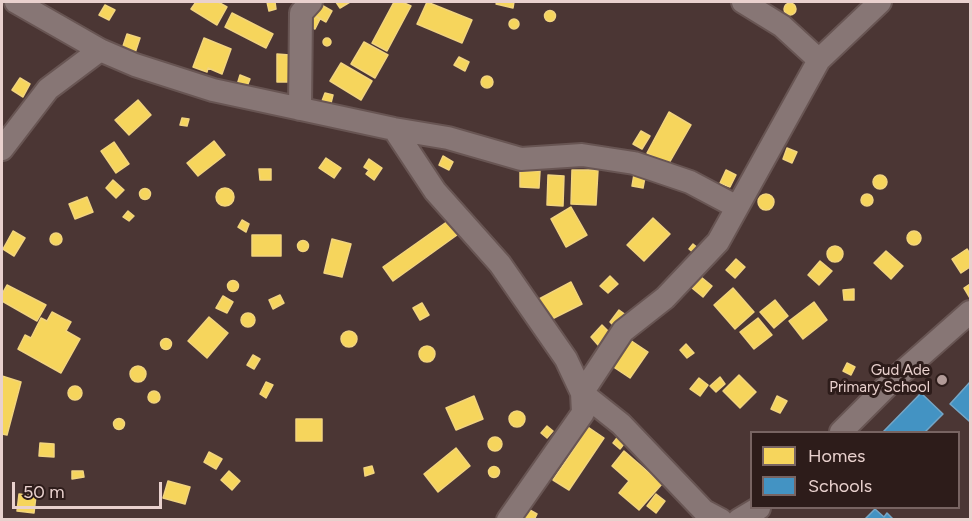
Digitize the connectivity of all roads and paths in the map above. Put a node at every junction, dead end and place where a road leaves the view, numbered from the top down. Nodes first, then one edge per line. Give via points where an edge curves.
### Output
1 (16, 2) edge
2 (311, 2) edge
3 (743, 2) edge
4 (880, 2) edge
5 (100, 50) junction
6 (819, 60) junction
7 (300, 109) junction
8 (394, 129) junction
9 (2, 149) edge
10 (737, 207) junction
11 (970, 312) edge
12 (582, 393) junction
13 (842, 431) edge
14 (756, 509) edge
15 (508, 519) edge
16 (722, 519) edge
17 (739, 519) edge

1 - 5 street
2 - 7 street via 301,13
3 - 6 street via 782,26
4 - 6 street
5 - 7 street via 213,90
5 - 9 street via 48,89
6 - 10 street
7 - 8 street
8 - 10 street via 448,138 521,159 582,155 634,163 690,182
8 - 12 street via 435,191 500,264 566,359
10 - 12 street via 718,242 665,298 623,331
11 - 13 street
12 - 15 street via 583,413
12 - 16 street via 621,424 704,511
14 - 17 street

